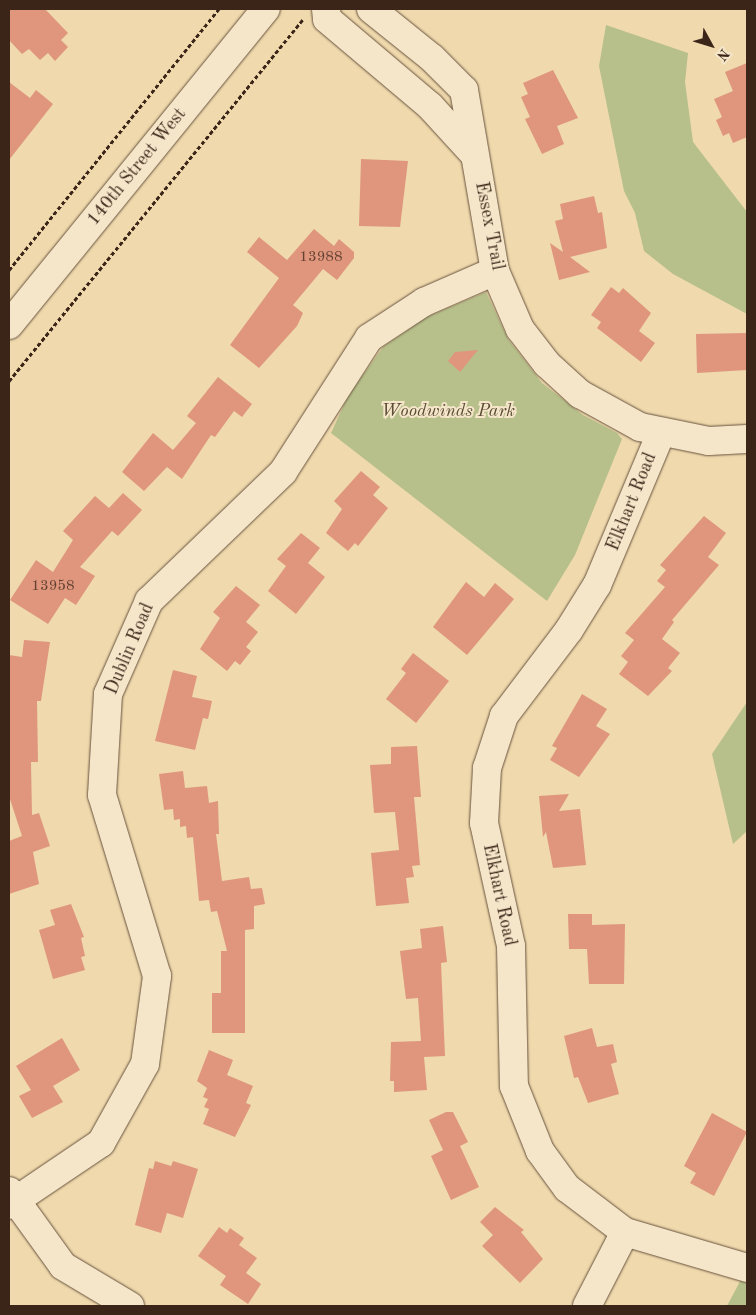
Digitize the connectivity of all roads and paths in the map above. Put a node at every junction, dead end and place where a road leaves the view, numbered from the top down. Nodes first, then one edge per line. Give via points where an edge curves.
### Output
1 (219, 9) edge
2 (266, 9) edge
3 (371, 9) edge
4 (315, 13) edge
5 (473, 153) junction
6 (9, 270) edge
7 (496, 271) junction
8 (9, 325) edge
9 (9, 380) edge
10 (660, 433) junction
11 (747, 439) edge
12 (11, 1199) edge
13 (625, 1232) junction
14 (747, 1268) edge
15 (130, 1306) edge
16 (587, 1306) edge

1 - 6 path
2 - 8 street, 140th Street West
3 - 5 street, Essex Trail via 432,58 464,90 471,115
4 - 5 street via 327,18 430,106
4 - 9 path
5 - 7 street, Essex Trail
7 - 10 street, Essex Trail via 520,329 564,381 620,418
7 - 12 street, Dublin Road via 424,302 369,338 283,472 149,601 108,694 102,795 157,976 145,1064 101,1143
10 - 11 street, Essex Trail via 709,440
10 - 13 street, Elkhart Road via 597,585 569,630 504,716 494,742 483,794 487,850 511,946 511,1064 520,1109 540,1151 567,1188
12 - 15 street via 63,1266
13 - 14 street, Elkhart Road
13 - 16 street

